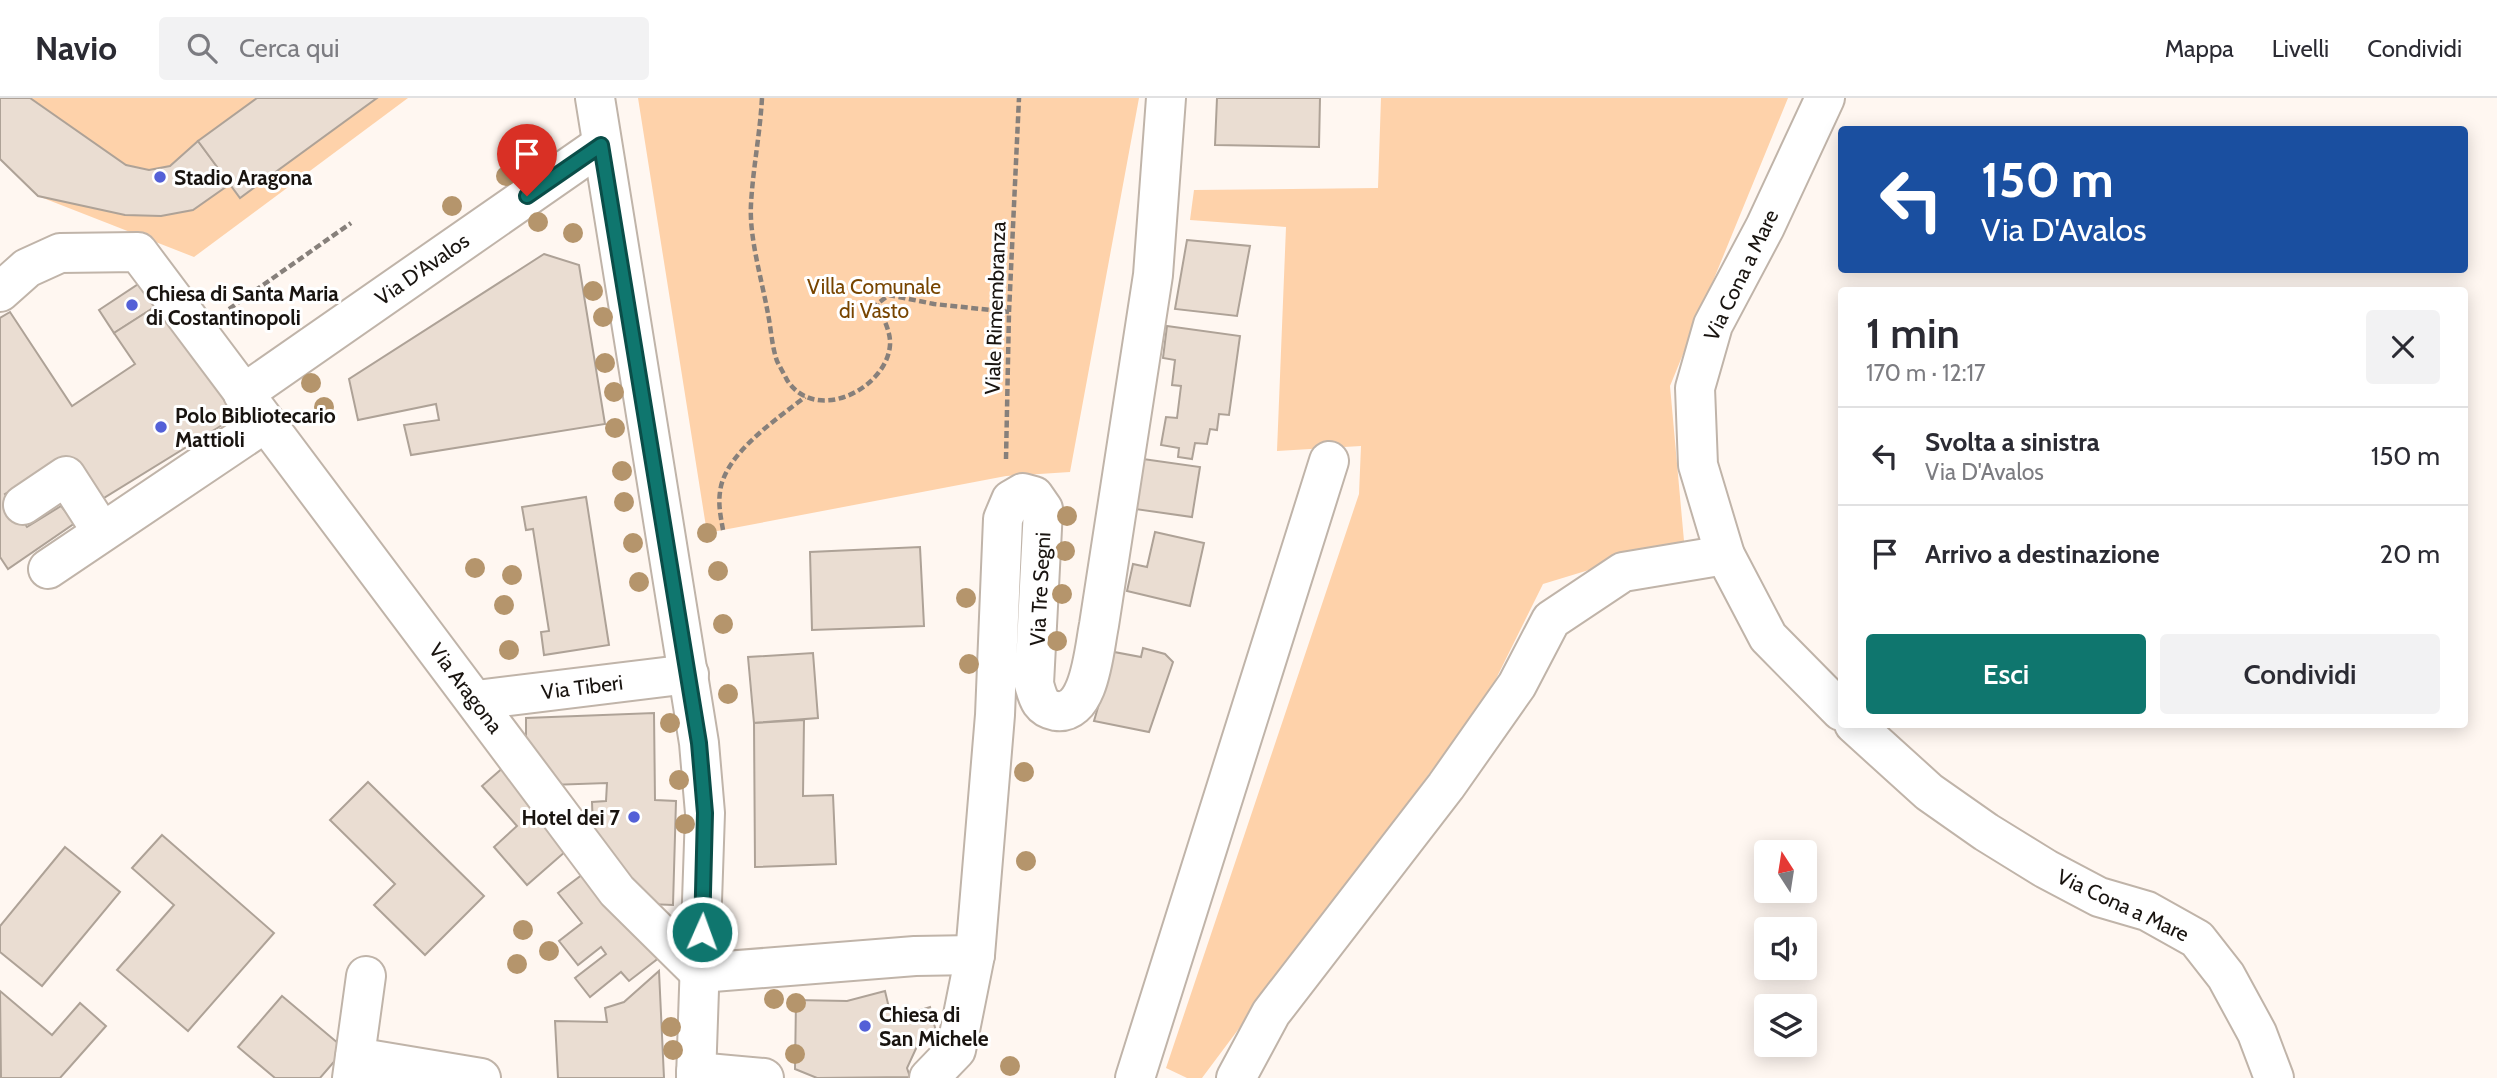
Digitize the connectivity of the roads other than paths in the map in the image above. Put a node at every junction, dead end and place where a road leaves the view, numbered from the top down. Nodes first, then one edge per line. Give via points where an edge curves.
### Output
1 (595, 98) edge
2 (1166, 98) edge
3 (1825, 98) edge
4 (601, 145) junction
5 (0, 292) edge
6 (254, 408) junction
7 (1329, 461) dead end
8 (23, 505) dead end
9 (102, 532) junction
10 (1725, 555) junction
11 (48, 569) dead end
12 (689, 674) junction
13 (476, 700) junction
14 (1838, 708) edge
15 (1858, 728) edge
16 (975, 955) junction
17 (700, 973) junction
18 (366, 976) dead end
19 (354, 1068) edge
20 (696, 1075) edge
21 (481, 1078) edge
22 (764, 1078) edge
23 (929, 1078) edge
24 (1135, 1078) edge
25 (1236, 1078) edge
26 (2274, 1078) edge

1 - 4 street
2 - 16 street, Via Tre Segni via 1153,275 1099,625 1082,698 1075,707 1061,712 1046,709 1034,684 1043,509 1034,496 1023,493 1011,500 1003,519 995,715
3 - 10 street, Via Cona a Mare via 1713,325 1695,388 1698,465
4 - 6 street, Via D'Avalos
4 - 12 street
5 - 6 street, Via Aragona via 27,268 60,253 138,252
6 - 9 street, Via D'Avalos
6 - 13 street, Via Aragona
7 - 24 street
8 - 9 street via 66,476
9 - 11 street, Via D'Avalos
10 - 14 street, Via Cona a Mare via 1768,637
10 - 25 street via 1623,572 1551,620 1517,685 1446,786 1271,1013
12 - 13 street, Via Tiberi
12 - 17 street via 705,813
13 - 17 street, Via Aragona via 617,891
15 - 26 street, Via Cona a Mare via 1930,792 1986,832 2099,897 2147,911 2197,939 2226,976 2258,1033
16 - 17 street
16 - 23 street via 956,1050
17 - 20 street
18 - 19 street
19 - 21 street
20 - 22 street

